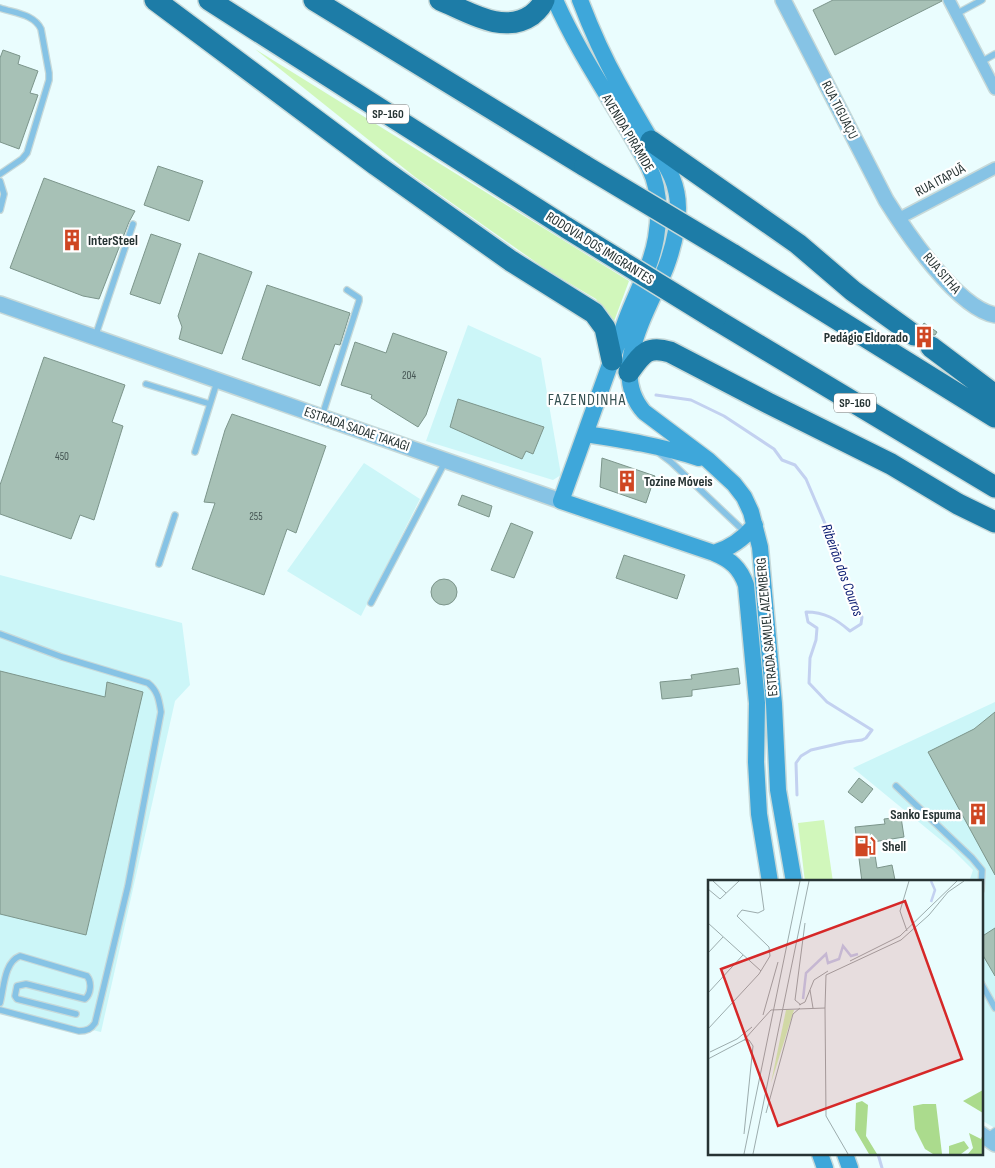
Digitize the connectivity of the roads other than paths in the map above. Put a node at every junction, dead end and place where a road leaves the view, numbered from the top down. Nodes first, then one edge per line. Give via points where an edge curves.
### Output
1 (155, 0) edge
2 (209, 0) edge
3 (314, 0) edge
4 (440, 0) edge
5 (544, 0) edge
6 (555, 0) edge
7 (580, 0) edge
8 (783, 0) edge
9 (948, 0) edge
10 (982, 0) edge
11 (0, 8) edge
12 (956, 14) junction
13 (995, 54) edge
14 (981, 62) junction
15 (995, 89) edge
16 (651, 141) junction
17 (995, 168) edge
18 (0, 174) edge
19 (0, 181) edge
20 (0, 210) edge
21 (898, 219) junction
22 (133, 224) dead end
23 (347, 290) dead end
24 (0, 304) edge
25 (995, 315) edge
26 (95, 337) junction
27 (612, 360) junction
28 (629, 372) junction
29 (217, 380) junction
30 (146, 384) dead end
31 (995, 395) edge
32 (210, 404) junction
33 (322, 416) junction
34 (651, 417) joint
35 (995, 417) edge
36 (586, 434) junction
37 (644, 443) junction
38 (195, 452) dead end
39 (446, 460) junction
40 (708, 460) junction
41 (995, 487) edge
42 (561, 500) junction
43 (175, 515) dead end
44 (995, 522) edge
45 (751, 530) junction
46 (714, 553) junction
47 (159, 564) dead end
48 (371, 603) dead end
49 (0, 634) edge
50 (896, 786) dead end
51 (770, 880) edge
52 (794, 880) edge
53 (982, 880) edge
54 (982, 985) edge
55 (0, 1003) edge
56 (995, 1008) edge
57 (0, 1010) edge
58 (76, 1014) dead end
59 (821, 1156) edge
60 (846, 1156) edge
61 (825, 1168) edge
62 (850, 1168) edge

1 - 27 highway via 384,171 511,261 594,313 605,328
2 - 41 highway, RODOVIA DOS IMIGRANTES / SP-160, bridge via 567,228
3 - 35 highway, bridge
4 - 5 highway via 493,23 506,24 528,18
6 - 27 main road, AVENIDA PIRÂMIDE via 594,76 654,176 658,198 653,252
7 - 16 main road, AVENIDA PIRÂMIDE via 598,45
8 - 21 street, RUA TIGUAÇU
9 - 12 street
10 - 12 lane
11 - 18 lane via 38,22 50,73 28,153
12 - 14 street
13 - 14 lane
14 - 15 street
16 - 28 main road, AVENIDA PIRÂMIDE via 673,180 678,207 666,266 636,336
16 - 31 highway via 798,244 853,292
17 - 21 street, RUA ITAPUÃ
19 - 20 lane via 4,194
21 - 25 street, RUA SITHA via 929,261 966,300
22 - 26 lane
23 - 33 lane via 360,302
24 - 26 street, ESTRADA SADAE TAKAGI
26 - 29 street, ESTRADA SADAE TAKAGI
27 - 36 main road, AVENIDA PIRÂMIDE
28 - 34 main road, AVENIDA PIRÂMIDE via 634,398
28 - 44 highway via 646,351 661,349 670,352 891,464
29 - 32 lane
29 - 33 street, ESTRADA SADAE TAKAGI
30 - 32 lane
32 - 38 lane
33 - 39 street, ESTRADA SADAE TAKAGI
34 - 40 main road, ESTRADA SAMUEL AIZEMBERG
36 - 37 main road
36 - 42 main road, AVENIDA PIRÂMIDE
37 - 40 main road
37 - 45 lane
39 - 42 street, ESTRADA SADAE TAKAGI
39 - 48 lane
40 - 45 main road, ESTRADA SAMUEL AIZEMBERG via 739,490 748,504
42 - 46 main road, ESTRADA SADAE TAKAGI
43 - 47 lane
45 - 46 main road via 727,549
45 - 52 main road, ESTRADA SAMUEL AIZEMBERG via 760,547 778,790
46 - 51 main road, ESTRADA SAMUEL AIZEMBERG via 736,566 746,585 757,703 759,814
49 - 57 lane via 62,658 148,683 159,697 161,712 128,886 95,1023 92,1028 79,1031
50 - 53 lane via 972,858 982,870
54 - 56 lane
55 - 58 lane via 9,964 20,956 87,976 90,987 85,999 26,984 17,986 15,990 18,999
59 - 61 main road
60 - 62 main road

